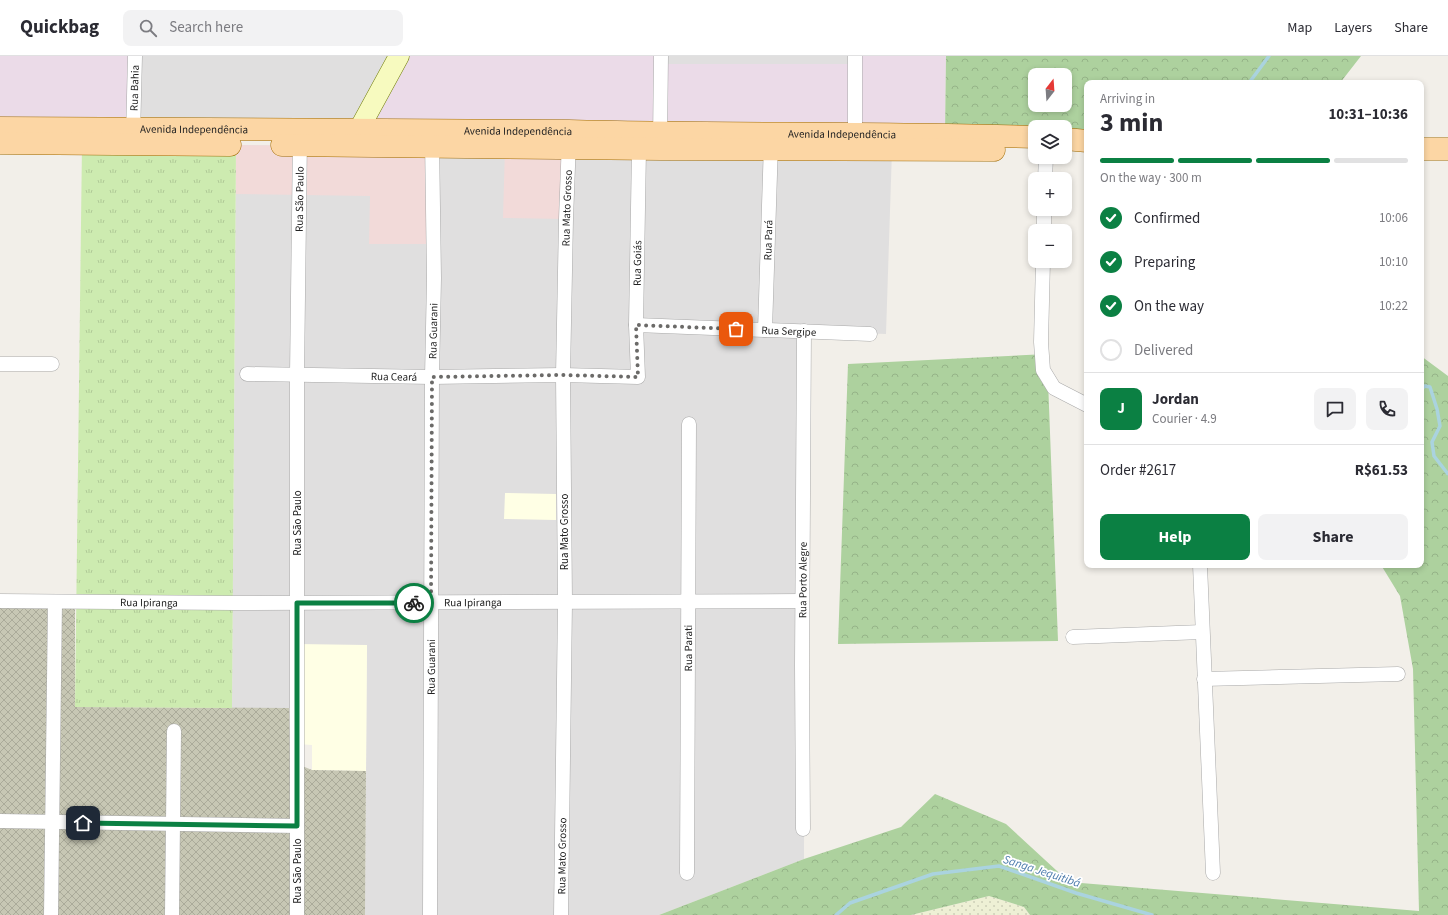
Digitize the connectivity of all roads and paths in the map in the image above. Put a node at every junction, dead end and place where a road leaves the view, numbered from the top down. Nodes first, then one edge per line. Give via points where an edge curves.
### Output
1 (135, 56) edge
2 (399, 56) edge
3 (661, 56) edge
4 (855, 56) edge
5 (0, 128) edge
6 (133, 136) junction
7 (1028, 137) edge
8 (300, 138) junction
9 (354, 138) junction
10 (432, 139) junction
11 (569, 140) junction
12 (1072, 140) edge
13 (771, 141) junction
14 (856, 142) junction
15 (894, 142) junction
16 (1084, 142) edge
17 (0, 143) edge
18 (653, 144) junction
19 (1084, 148) edge
20 (1072, 149) edge
21 (1424, 149) edge
22 (1448, 149) edge
23 (1028, 150) edge
24 (1043, 268) edge
25 (636, 325) junction
26 (765, 330) junction
27 (804, 331) junction
28 (870, 334) dead end
29 (0, 364) edge
30 (52, 364) dead end
31 (247, 374) dead end
32 (298, 375) junction
33 (563, 375) junction
34 (432, 377) junction
35 (638, 377) joint
36 (1084, 403) edge
37 (689, 424) dead end
38 (1200, 568) edge
39 (0, 601) edge
40 (802, 601) junction
41 (55, 602) junction
42 (565, 602) junction
43 (689, 602) junction
44 (297, 603) junction
45 (431, 603) junction
46 (1202, 632) junction
47 (1073, 637) dead end
48 (1398, 674) dead end
49 (1204, 679) junction
50 (174, 731) dead end
51 (0, 821) edge
52 (52, 822) junction
53 (173, 824) junction
54 (297, 826) junction
55 (802, 829) dead end
56 (1212, 872) dead end
57 (686, 873) dead end
58 (51, 915) edge
59 (172, 915) edge
60 (297, 915) edge
61 (430, 915) edge
62 (561, 915) edge

1 - 6 street, Rua Bahia
2 - 9 street
3 - 18 street, Rua Goiás
4 - 14 street
5 - 6 main road, Avenida Independência
6 - 8 main road, Avenida Independência
6 - 17 main road, Avenida Independência
7 - 15 main road, Avenida Independência
8 - 9 main road, Avenida Independência
8 - 32 street, Rua São Paulo
9 - 10 main road, Avenida Independência
10 - 11 main road, Avenida Independência
10 - 34 street, Rua Guarani
11 - 18 main road, Avenida Independência
11 - 33 street, Rua Mato Grosso
12 - 16 main road
13 - 14 main road, Avenida Independência
13 - 18 main road, Avenida Independência
13 - 26 street, Rua Pará
14 - 15 main road, Avenida Independência
15 - 23 main road, Avenida Independência
18 - 25 street, Rua Goiás
19 - 20 main road
21 - 22 main road
24 - 36 street via 1041,342 1044,370 1054,388
25 - 26 street, Rua Sergipe
25 - 35 street, Rua Goiás
26 - 27 street, Rua Sergipe
27 - 28 street, Rua Sergipe
27 - 40 street, Rua Porto Alegre
29 - 30 street
31 - 32 street, Rua Ceará
32 - 34 street, Rua Ceará
32 - 44 street, Rua São Paulo
33 - 34 street, Rua Ceará
33 - 35 street, Rua Ceará
33 - 42 street, Rua Mato Grosso
34 - 45 street, Rua Guarani
37 - 43 street, Rua Parati
38 - 46 street
39 - 41 street, Rua Ipiranga
40 - 43 street, Rua Ipiranga
40 - 55 street, Rua Porto Alegre
41 - 44 street, Rua Ipiranga
41 - 52 street
42 - 43 street, Rua Ipiranga
42 - 45 street, Rua Ipiranga
42 - 62 street, Rua Mato Grosso
43 - 57 street, Rua Parati
44 - 45 street, Rua Ipiranga
44 - 54 street, Rua São Paulo
45 - 61 street, Rua Guarani
46 - 47 street
46 - 49 street
48 - 49 street
49 - 56 street
50 - 53 street
51 - 52 street
52 - 53 street
52 - 58 street
53 - 54 street
53 - 59 street
54 - 60 street, Rua São Paulo

